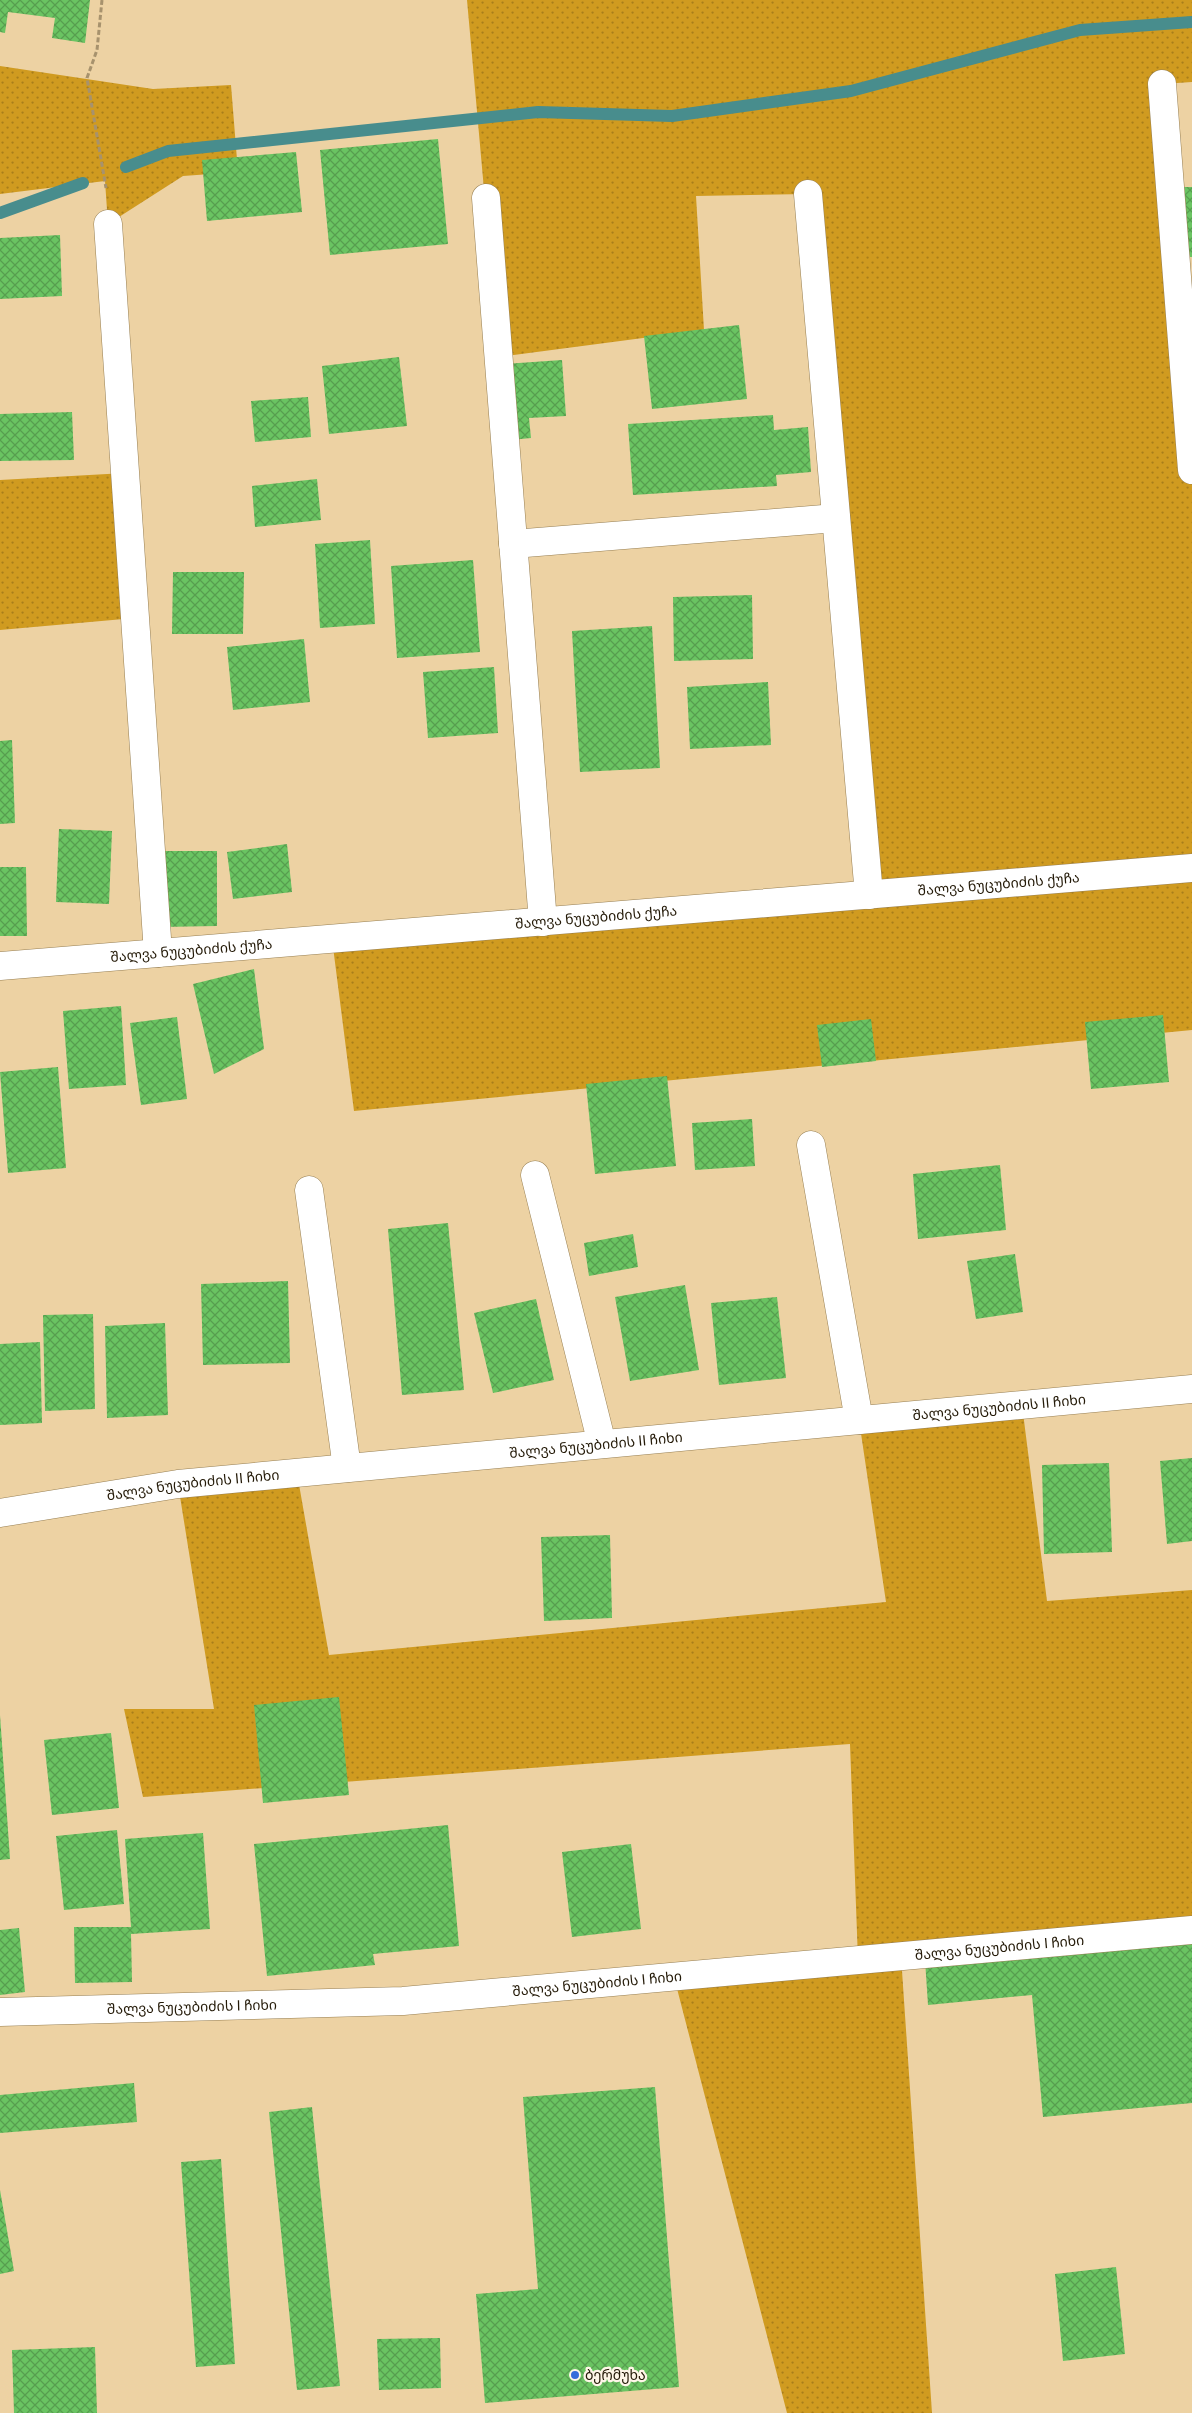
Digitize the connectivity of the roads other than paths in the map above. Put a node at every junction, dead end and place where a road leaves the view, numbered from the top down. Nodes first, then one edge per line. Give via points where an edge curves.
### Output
1 (1162, 84) dead end
2 (808, 194) dead end
3 (486, 198) dead end
4 (108, 224) road end
5 (1191, 435) edge
6 (1192, 470) edge
7 (836, 518) junction
8 (513, 544) junction
9 (1192, 868) edge
10 (869, 895) junction
11 (544, 922) junction
12 (158, 953) junction
13 (0, 966) edge
14 (811, 1145) dead end
15 (535, 1175) dead end
16 (309, 1190) dead end
17 (1192, 1389) edge
18 (859, 1420) junction
19 (602, 1444) junction
20 (347, 1468) junction
21 (0, 1512) edge
22 (1192, 1930) edge
23 (0, 2012) edge

1 - 5 street
2 - 7 street
3 - 8 street
4 - 12 street
5 - 6 street
7 - 8 street
7 - 10 street
8 - 11 street
9 - 10 street, შალვა ნუცუბიძის ქუჩა
10 - 11 street, შალვა ნუცუბიძის ქუჩა
11 - 12 street, შალვა ნუცუბიძის ქუჩა
12 - 13 street, შალვა ნუცუბიძის ქუჩა
14 - 18 street
15 - 19 street
16 - 20 street
17 - 18 street, შალვა ნუცუბიძის II ჩიხი
18 - 19 street, შალვა ნუცუბიძის II ჩიხი
19 - 20 street, შალვა ნუცუბიძის II ჩიხი
20 - 21 street, შალვა ნუცუბიძის II ჩიხი via 178,1484
22 - 23 street, შალვა ნუცუბიძის I ჩიხი via 403,2001

